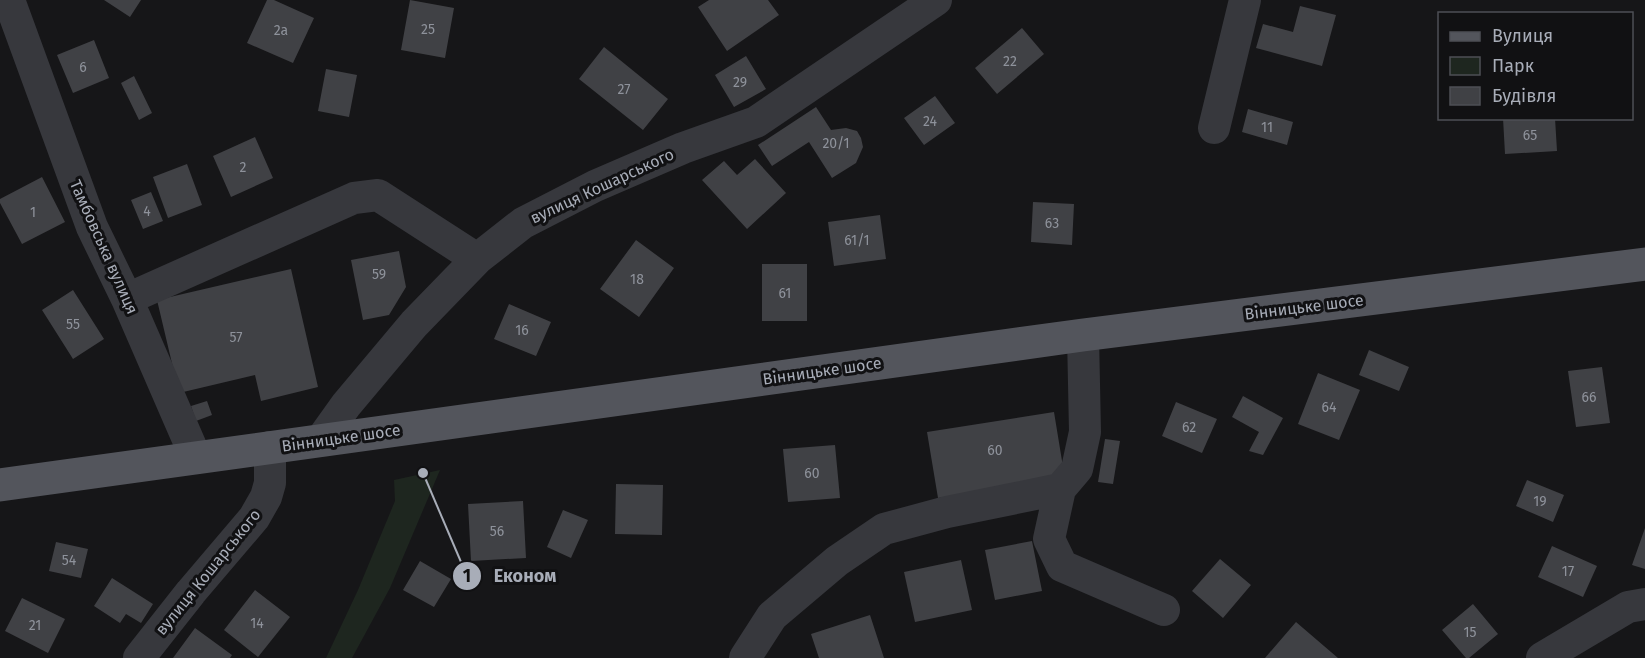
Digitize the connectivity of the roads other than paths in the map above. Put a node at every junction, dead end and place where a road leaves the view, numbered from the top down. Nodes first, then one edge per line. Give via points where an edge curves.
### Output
1 (9, 0) edge
2 (936, 0) edge
3 (1245, 0) edge
4 (1214, 128) dead end
5 (477, 258) junction
6 (1645, 264) edge
7 (127, 299) junction
8 (1083, 335) junction
9 (321, 440) junction
10 (270, 447) junction
11 (196, 458) junction
12 (0, 485) edge
13 (1060, 489) junction
14 (1645, 604) edge
15 (1164, 610) dead end
16 (139, 658) edge
17 (745, 658) edge
18 (1542, 658) edge

1 - 7 street, Тамбовська вулиця via 92,226
2 - 5 street, вулиця Кошарського via 756,122 596,186 523,223
3 - 4 street
5 - 7 street via 378,195 354,198
5 - 9 street, вулиця Кошарського via 414,324
6 - 8 main road, Вінницьке шосе
7 - 11 street, Тамбовська вулиця
8 - 9 main road, Вінницьке шосе
8 - 13 street via 1085,432 1077,469
9 - 10 main road, Вінницьке шосе
10 - 11 main road, Вінницьке шосе
10 - 16 street, вулиця Кошарського via 270,483 254,518
11 - 12 main road, Вінницьке шосе
13 - 15 street via 1049,539 1062,566
13 - 17 street via 884,529 837,561 772,616
14 - 18 street via 1628,607

